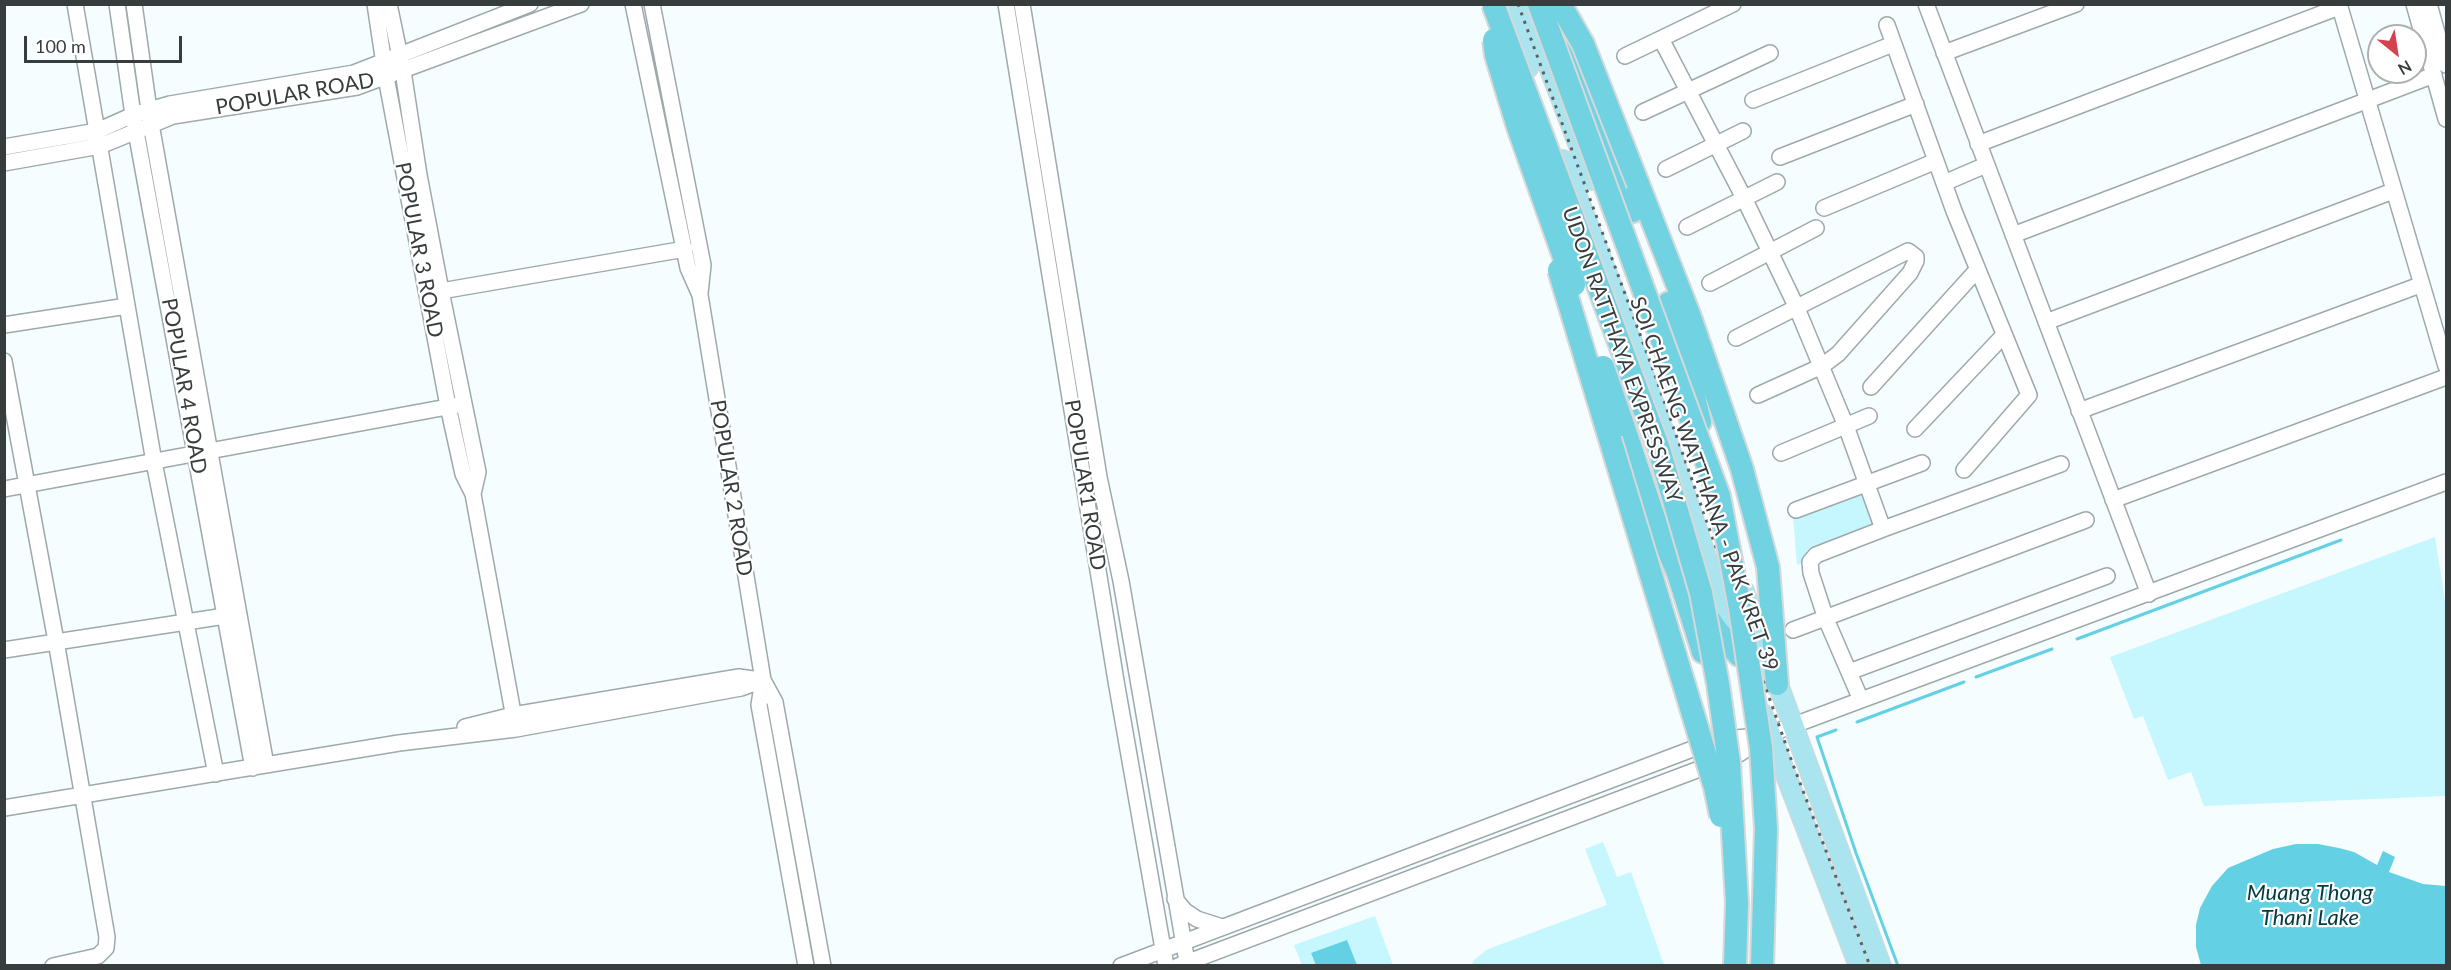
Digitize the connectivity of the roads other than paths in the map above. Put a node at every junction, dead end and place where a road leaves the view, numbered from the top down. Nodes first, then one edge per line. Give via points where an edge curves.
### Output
1 (75, 4) edge
2 (117, 4) edge
3 (134, 4) edge
4 (375, 4) edge
5 (389, 4) edge
6 (530, 4) edge
7 (581, 4) edge
8 (633, 4) edge
9 (652, 4) edge
10 (1006, 4) edge
11 (1022, 4) edge
12 (1491, 4) edge
13 (1506, 4) edge
14 (1525, 4) edge
15 (1539, 4) edge
16 (1560, 4) edge
17 (1567, 4) edge
18 (1733, 4) edge
19 (1926, 4) edge
20 (2076, 4) edge
21 (2414, 4) edge
22 (2429, 4) edge
23 (2339, 6) edge
24 (1887, 25) dead end
25 (1661, 39) junction
26 (1893, 44) junction
27 (1770, 53) dead end
28 (1944, 53) junction
29 (400, 55) junction
30 (1624, 56) dead end
31 (2446, 65) edge
32 (386, 70) junction
33 (403, 71) junction
34 (2434, 75) junction
35 (1687, 92) junction
36 (1754, 100) dead end
37 (2367, 100) junction
38 (1916, 104) junction
39 (1543, 108) junction
40 (1643, 112) dead end
41 (143, 119) junction
42 (2446, 119) edge
43 (1743, 131) dead end
44 (677, 135) junction
45 (99, 138) junction
46 (661, 138) junction
47 (1716, 144) junction
48 (1978, 144) junction
49 (4, 147) edge
50 (1780, 157) dead end
51 (1936, 161) junction
52 (4, 163) edge
53 (1986, 165) junction
54 (1666, 169) dead end
55 (1777, 182) dead end
56 (1944, 183) junction
57 (2393, 191) junction
58 (1744, 198) junction
59 (1824, 208) dead end
60 (1687, 226) dead end
61 (1816, 228) dead end
62 (2013, 235) junction
63 (685, 249) junction
64 (1770, 252) junction
65 (1977, 270) junction
66 (1710, 283) dead end
67 (2420, 285) junction
68 (441, 291) junction
69 (700, 295) junction
70 (127, 306) junction
71 (1796, 306) junction
72 (2046, 322) junction
73 (4, 325) edge
74 (2004, 335) junction
75 (1736, 338) dead end
76 (4, 361) edge
77 (1822, 366) junction
78 (2446, 366) edge
79 (2446, 377) edge
80 (1871, 387) dead end
81 (1758, 395) dead end
82 (464, 404) junction
83 (448, 406) junction
84 (2079, 411) junction
85 (1869, 416) dead end
86 (1846, 426) junction
87 (1915, 429) dead end
88 (203, 452) junction
89 (1781, 453) dead end
90 (153, 462) junction
91 (1922, 463) dead end
92 (2061, 464) dead end
93 (1964, 470) dead end
94 (1868, 482) junction
95 (2446, 482) edge
96 (27, 485) junction
97 (4, 489) edge
98 (473, 494) junction
99 (1719, 496) junction
100 (2113, 500) junction
101 (1796, 510) dead end
102 (2086, 520) dead end
103 (1883, 529) junction
104 (1678, 573) junction
105 (2107, 576) dead end
106 (2149, 594) junction
107 (225, 616) junction
108 (1826, 619) junction
109 (186, 623) junction
110 (1793, 630) dead end
111 (56, 641) junction
112 (4, 650) edge
113 (1739, 655) junction
114 (1849, 672) junction
115 (763, 680) junction
116 (1777, 684) junction
117 (1861, 700) junction
118 (515, 722) junction
119 (1793, 726) junction
120 (1770, 734) junction
121 (1716, 740) junction
122 (260, 766) junction
123 (216, 774) junction
124 (83, 797) junction
125 (4, 808) edge
126 (1175, 899) junction
127 (1737, 903) junction
128 (1222, 927) junction
129 (1182, 942) junction
130 (1162, 950) junction
131 (1182, 964) edge
132 (53, 966) edge
133 (806, 966) edge
134 (823, 966) edge
135 (1121, 966) edge
136 (1166, 966) edge
137 (1735, 966) edge
138 (1762, 966) edge
139 (1859, 966) edge
140 (1881, 966) edge

1 - 45 street
2 - 41 street, POPULAR 4 ROAD
3 - 41 street, POPULAR 4 ROAD
4 - 32 street, POPULAR 3 ROAD
5 - 29 street, POPULAR 3 ROAD
6 - 29 street, POPULAR ROAD
7 - 33 street, POPULAR ROAD
8 - 46 street, POPULAR 2 ROAD
9 - 44 street, POPULAR 2 ROAD
10 - 130 street, POPULAR1 ROAD
11 - 126 street, POPULAR1 ROAD via 1099,477 1121,581
12 - 104 highway, bridge via 1496,55 1518,127 1652,512
12 - 127 highway, UDON RATTHAYA EXPRESSWAY, bridge via 1659,449 1701,593 1729,763
13 - 39 main road, SOI CHAENG WATTHANA - PAK KRET 39
14 - 116 main road, SOI CHAENG WATTHANA - PAK KRET 39
15 - 99 highway, UDON RATTHAYA EXPRESSWAY, bridge
16 - 116 highway, bridge via 1583,44 1690,317 1742,469 1768,567
17 - 99 highway, bridge via 1575,56 1676,322
18 - 25 street
19 - 28 street
20 - 28 street
21 - 34 street
22 - 31 street
23 - 37 street
23 - 48 street
24 - 26 street
25 - 30 street
25 - 35 street
26 - 36 street
26 - 38 street
27 - 35 street
28 - 48 street
29 - 32 street, POPULAR ROAD
29 - 33 street, POPULAR 3 ROAD
32 - 33 street, POPULAR ROAD
32 - 41 street, POPULAR ROAD via 357,87
32 - 83 street, POPULAR 3 ROAD
33 - 68 street, POPULAR 3 ROAD
34 - 37 street
34 - 42 street
35 - 40 street
35 - 47 street
37 - 57 street
37 - 62 street
38 - 50 street
38 - 51 street
39 - 113 main road, SOI CHAENG WATTHANA - PAK KRET 39 via 1616,297
39 - 127 highway, bridge via 1548,236 1715,787
41 - 45 street, POPULAR ROAD
41 - 88 street, POPULAR 4 ROAD
43 - 47 street
44 - 46 street
44 - 69 street, POPULAR 2 ROAD via 703,265
45 - 49 street, POPULAR ROAD
45 - 52 street, POPULAR ROAD
45 - 70 street
46 - 63 street, POPULAR 2 ROAD
47 - 54 street
47 - 58 street
48 - 53 street
51 - 56 street
51 - 59 street
53 - 56 street
53 - 62 street
55 - 58 street
56 - 65 street
57 - 67 street
57 - 72 street
58 - 60 street
58 - 64 street
61 - 64 street
62 - 72 street
63 - 68 street
63 - 69 street, POPULAR 2 ROAD via 688,268
64 - 66 street
64 - 71 street
65 - 74 street
65 - 80 street
67 - 78 street
67 - 84 street
68 - 82 street, POPULAR 3 ROAD
69 - 115 street, POPULAR 2 ROAD
70 - 73 street
70 - 90 street
71 - 75 street
71 - 77 street
71 - 77 street via 1908,251 1916,257 1910,273 1838,354
72 - 84 street
74 - 87 street
74 - 93 street via 2029,395
76 - 96 street
77 - 81 street
77 - 86 street
79 - 100 street
82 - 83 street
82 - 98 street, POPULAR 3 ROAD via 478,472
83 - 88 street
83 - 98 street, POPULAR 3 ROAD via 463,474
84 - 100 street
85 - 86 street
86 - 89 street
86 - 94 street
88 - 90 street
88 - 107 street, POPULAR 4 ROAD
88 - 122 street, POPULAR 4 ROAD
90 - 96 street
90 - 109 street
91 - 94 street
92 - 103 street
94 - 101 street
94 - 103 street
95 - 106 street
96 - 97 street
96 - 111 street
98 - 118 street, POPULAR 3 ROAD
99 - 138 highway, UDON RATTHAYA EXPRESSWAY, bridge via 1761,748 1766,829
100 - 106 street
102 - 108 street
103 - 108 street via 1816,555 1810,562
104 - 113 highway via 1717,631
104 - 121 highway via 1699,634 1712,690
105 - 114 street
106 - 117 street
107 - 109 street
107 - 122 street, POPULAR 4 ROAD
108 - 110 street
108 - 114 street
109 - 111 street
109 - 123 street
111 - 112 street
111 - 124 street
113 - 120 main road, SOI CHAENG WATTHANA - PAK KRET 39
114 - 117 street
115 - 118 street via 739,677
115 - 133 street, POPULAR 2 ROAD via 759,705
115 - 134 street, POPULAR 2 ROAD via 776,702
116 - 119 main road, SOI CHAENG WATTHANA - PAK KRET 39
117 - 119 street
118 - 122 street
119 - 120 street
119 - 140 main road, SOI CHAENG WATTHANA - PAK KRET 39
120 - 121 street
120 - 131 street via 1739,754
120 - 139 main road, SOI CHAENG WATTHANA - PAK KRET 39
121 - 128 street
122 - 123 street
123 - 124 street
124 - 125 street
124 - 132 street via 106,948 98,956
126 - 128 street via 1197,919
126 - 129 street, POPULAR1 ROAD
127 - 137 highway, UDON RATTHAYA EXPRESSWAY
128 - 129 street
129 - 130 street
129 - 131 street, POPULAR1 ROAD
130 - 135 street
130 - 136 street, POPULAR1 ROAD

